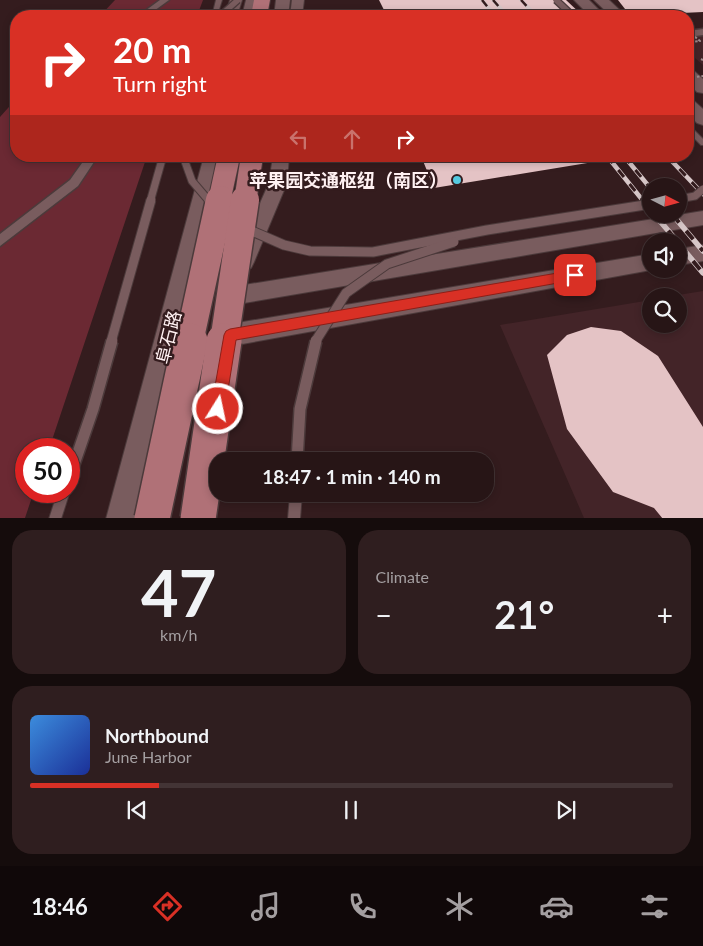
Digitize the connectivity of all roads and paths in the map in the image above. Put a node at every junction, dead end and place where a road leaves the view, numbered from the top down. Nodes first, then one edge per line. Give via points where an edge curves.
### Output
1 (165, 0) edge
2 (237, 0) edge
3 (556, 0) edge
4 (581, 0) edge
5 (602, 0) edge
6 (151, 10) edge
7 (226, 10) edge
8 (567, 10) edge
9 (592, 10) edge
10 (613, 10) edge
11 (694, 37) edge
12 (694, 42) edge
13 (694, 134) edge
14 (703, 143) edge
15 (89, 162) edge
16 (161, 162) edge
17 (185, 162) edge
18 (212, 162) edge
19 (228, 162) edge
20 (251, 162) edge
21 (259, 162) edge
22 (280, 162) edge
23 (703, 189) edge
24 (688, 197) edge
25 (642, 205) edge
26 (703, 218) edge
27 (488, 230) junction
28 (0, 241) edge
29 (703, 253) edge
30 (687, 256) edge
31 (244, 262) junction
32 (642, 264) edge
33 (238, 295) junction
34 (230, 335) junction
35 (80, 447) edge
36 (298, 452) edge
37 (295, 502) edge
38 (60, 503) edge
39 (55, 518) edge
40 (123, 518) edge
41 (152, 518) edge
42 (198, 518) edge
43 (294, 518) edge

1 - 6 street
2 - 7 lane, bridge
3 - 8 lane, bridge
4 - 9 main road
5 - 10 main road
11 - 12 path, bridge via 700,41
13 - 14 lane
15 - 28 street via 74,183
16 - 35 lane, bridge
17 - 27 lane, bridge via 192,180 229,218 284,245 310,251 373,252
18 - 40 main road, 阜石路
19 - 41 highway, 阜石路, bridge
20 - 42 highway, bridge
21 - 31 main road
22 - 31 street via 278,182
23 - 24 lane, bridge
25 - 27 lane, bridge
26 - 33 street
27 - 36 lane, bridge via 387,264 346,293 314,344 300,409
29 - 30 street
31 - 33 main road
32 - 34 street
33 - 34 main road
34 - 42 main road
37 - 43 lane
38 - 39 lane

